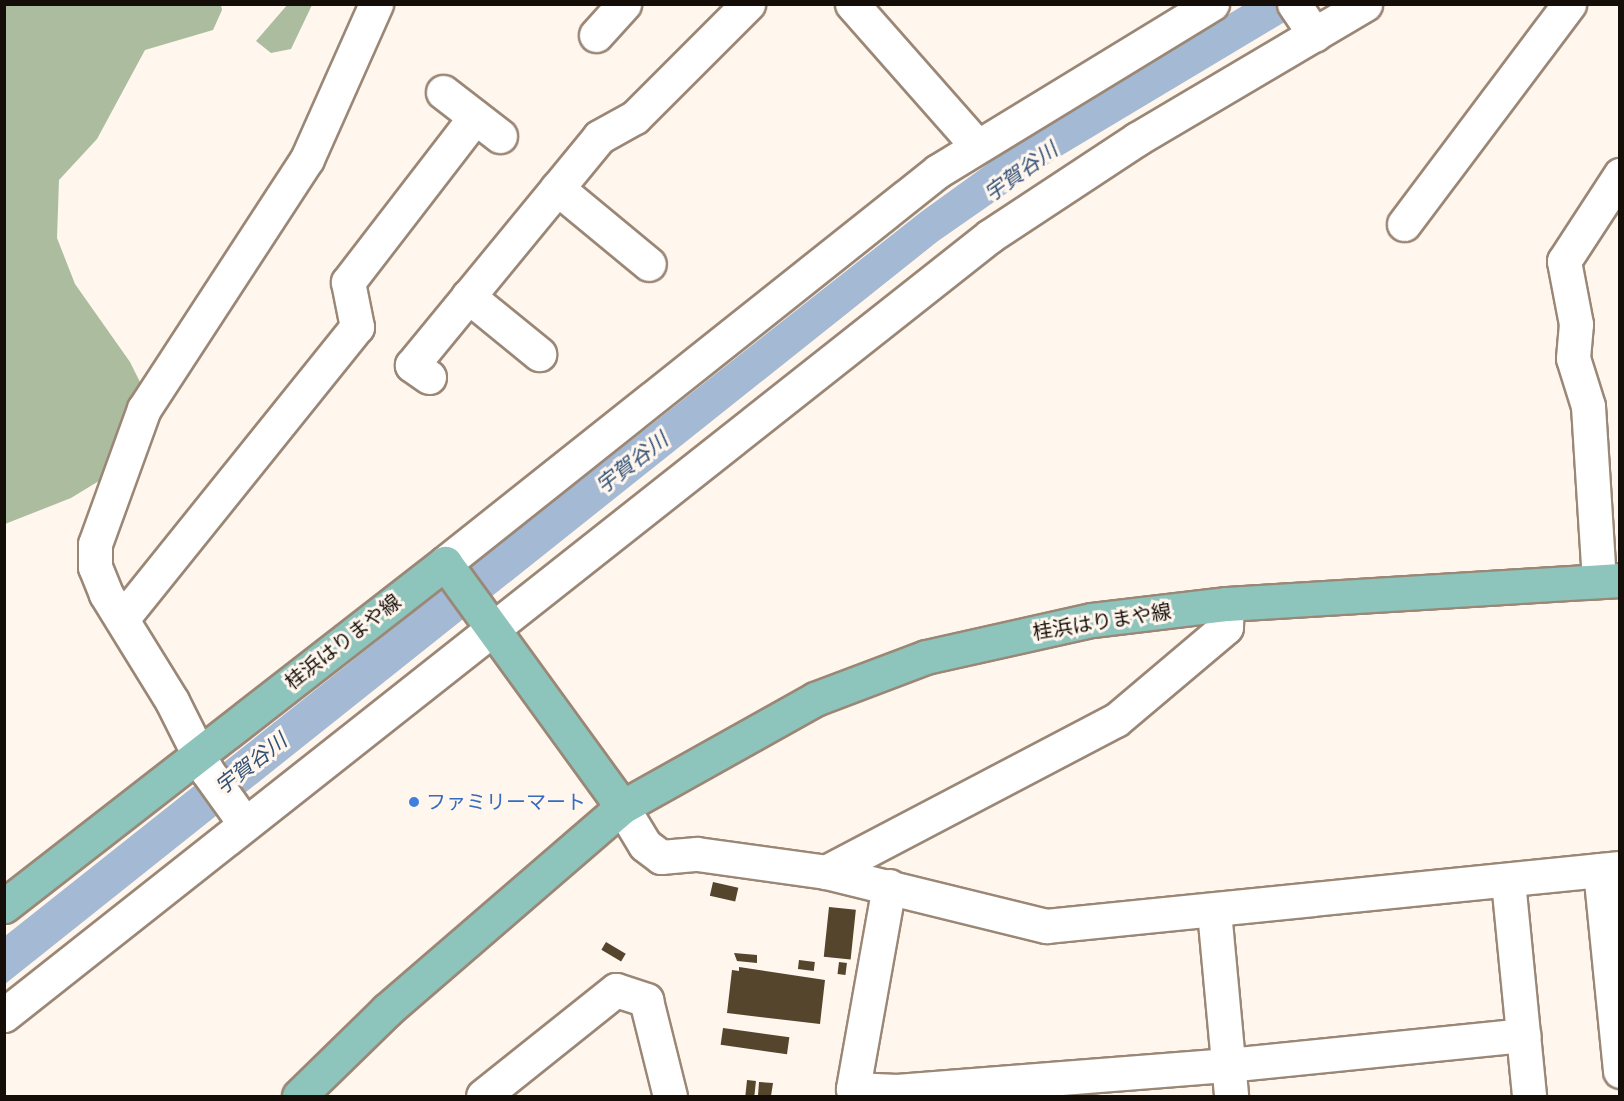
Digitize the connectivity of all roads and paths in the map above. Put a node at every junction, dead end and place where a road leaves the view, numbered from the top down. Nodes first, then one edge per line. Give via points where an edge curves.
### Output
1 (376, 4) edge
2 (624, 4) edge
3 (748, 4) edge
4 (852, 4) edge
5 (1212, 4) edge
6 (1365, 4) edge
7 (1569, 4) edge
8 (1305, 20) edge
9 (596, 35) dead end
10 (443, 92) dead end
11 (977, 146) junction
12 (1617, 185) edge
13 (557, 188) junction
14 (1404, 224) dead end
15 (649, 264) dead end
16 (468, 297) junction
17 (540, 354) dead end
18 (429, 377) dead end
19 (450, 570) junction
20 (1609, 580) edge
21 (1227, 603) junction
22 (122, 619) junction
23 (489, 623) junction
24 (202, 763) junction
25 (622, 807) junction
26 (237, 814) junction
27 (1610, 869) edge
28 (826, 872) junction
29 (1508, 881) junction
30 (890, 886) junction
31 (4, 906) edge
32 (1214, 911) junction
33 (1617, 1012) edge
34 (4, 1015) edge
35 (1523, 1035) junction
36 (1620, 1071) edge
37 (1230, 1081) edge
38 (852, 1093) edge
39 (299, 1096) edge
40 (483, 1096) edge
41 (670, 1096) edge
42 (1529, 1096) edge

1 - 22 street via 307,159 144,409 131,440 94,544 95,567
2 - 9 street
3 - 13 street via 635,117 598,137
4 - 11 street
5 - 11 street
6 - 8 street
7 - 14 street
8 - 23 street via 1137,139 990,236
10 - 22 street via 488,126 348,282 357,327
11 - 19 street via 929,179
12 - 20 street via 1564,261 1576,324 1573,358 1588,406
13 - 15 street
13 - 16 street
16 - 17 street
16 - 18 street via 412,365
19 - 23 main road
19 - 24 main road, 桂浜はりまや線
20 - 21 main road, 桂浜はりまや線
21 - 25 main road, 桂浜はりまや線 via 1092,620 926,657 815,699
21 - 28 street via 1226,627 1116,720
22 - 24 street via 172,701
23 - 25 main road
23 - 26 street
24 - 26 street
24 - 31 main road, 桂浜はりまや線
25 - 28 street via 645,845 661,857 697,854
25 - 39 main road, 桂浜はりまや線 via 387,1010
26 - 34 street
27 - 29 street
27 - 33 street
28 - 30 street
29 - 32 street
29 - 35 street
30 - 32 street via 1046,926
30 - 38 street
32 - 37 street
33 - 36 street
35 - 37 street
35 - 42 street
37 - 38 street
40 - 41 street via 616,990 646,1000

